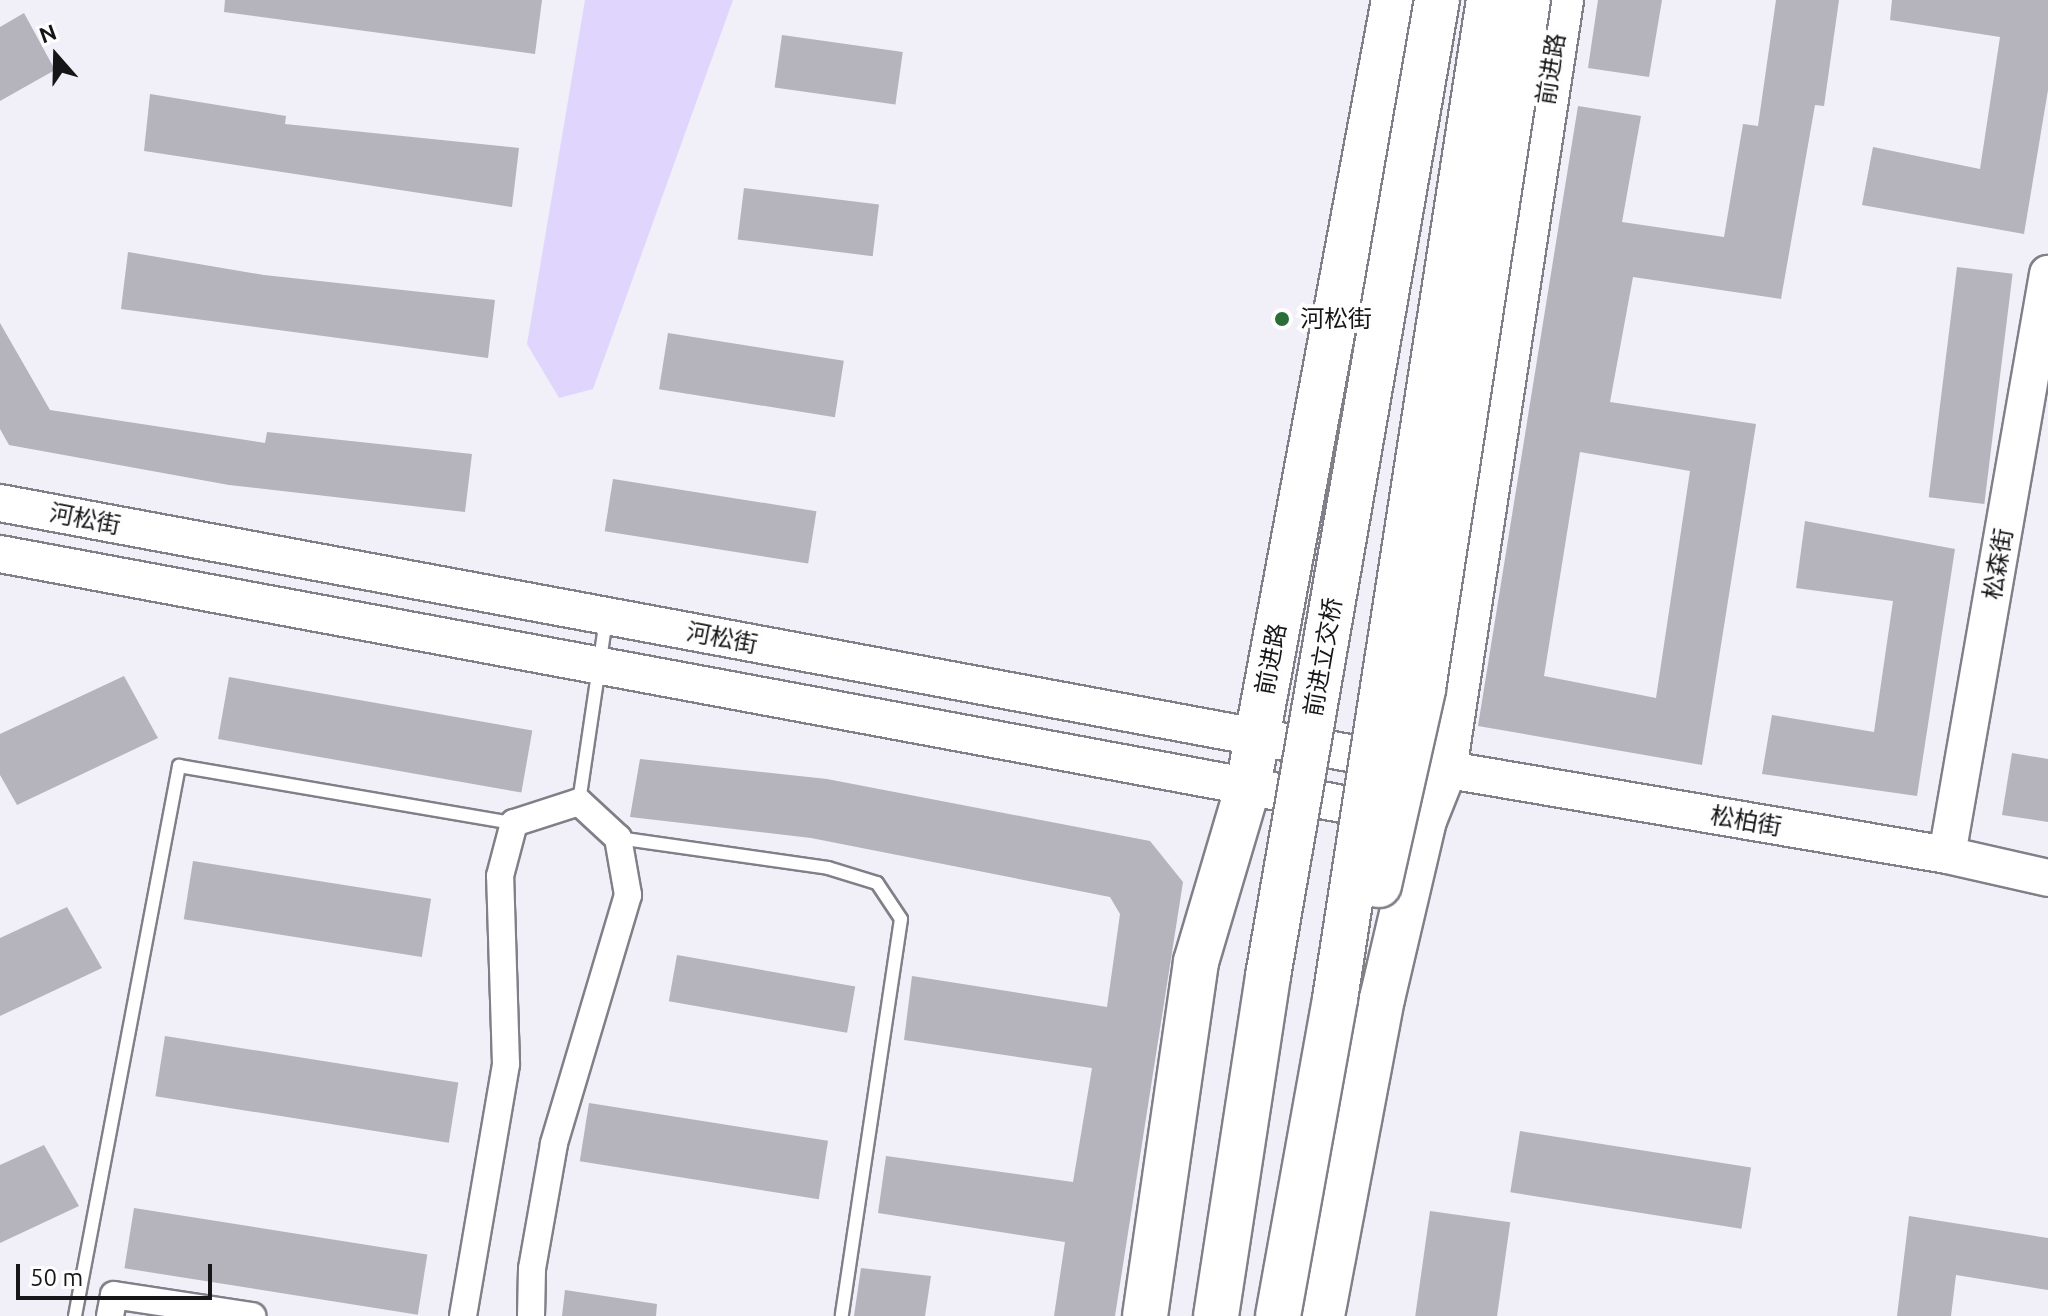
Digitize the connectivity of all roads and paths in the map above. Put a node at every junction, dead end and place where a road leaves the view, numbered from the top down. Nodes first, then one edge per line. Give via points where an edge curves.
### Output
1 (1394, 0) edge
2 (1437, 0) edge
3 (1489, 0) edge
4 (1528, 0) edge
5 (1561, 0) edge
6 (2048, 274) edge
7 (0, 503) edge
8 (0, 554) edge
9 (607, 616) junction
10 (600, 665) junction
11 (1256, 737) junction
12 (1444, 770) junction
13 (1248, 786) junction
14 (579, 802) junction
15 (1424, 820) junction
16 (514, 823) junction
17 (618, 838) junction
18 (1947, 855) junction
19 (2048, 878) edge
20 (1335, 999) junction
21 (75, 1316) edge
22 (110, 1316) edge
23 (252, 1316) edge
24 (463, 1316) edge
25 (531, 1316) edge
26 (842, 1316) edge
27 (1145, 1316) edge
28 (1173, 1316) edge
29 (1216, 1316) edge
30 (1278, 1316) edge
31 (1322, 1316) edge

1 - 11 highway, 前进路
2 - 29 highway, 前进立交桥, bridge via 1268,976
3 - 20 highway, bridge
4 - 20 highway, bridge via 1423,689 1381,880
5 - 12 highway, 前进路
6 - 18 main road, 松森街
7 - 9 main road, 河松街
8 - 10 main road, 河松街
9 - 10 lane
9 - 11 main road, 河松街
10 - 13 main road, 河松街
10 - 14 lane
11 - 12 main road, 河松街
11 - 13 highway, 前进路
12 - 15 highway, 前进路
12 - 18 main road, 松柏街
13 - 15 main road, 河松街
13 - 27 highway, 前进路 via 1196,962
13 - 28 highway
14 - 16 street
14 - 17 street
15 - 31 highway, 前进路 via 1382,999
16 - 21 lane via 179,766
16 - 24 street via 500,876 506,1064
17 - 25 street via 628,895 554,1144 532,1269
17 - 26 lane via 828,868 877,883 901,919
18 - 19 main road, 松柏街
20 - 30 highway, bridge
22 - 23 street via 114,1295

